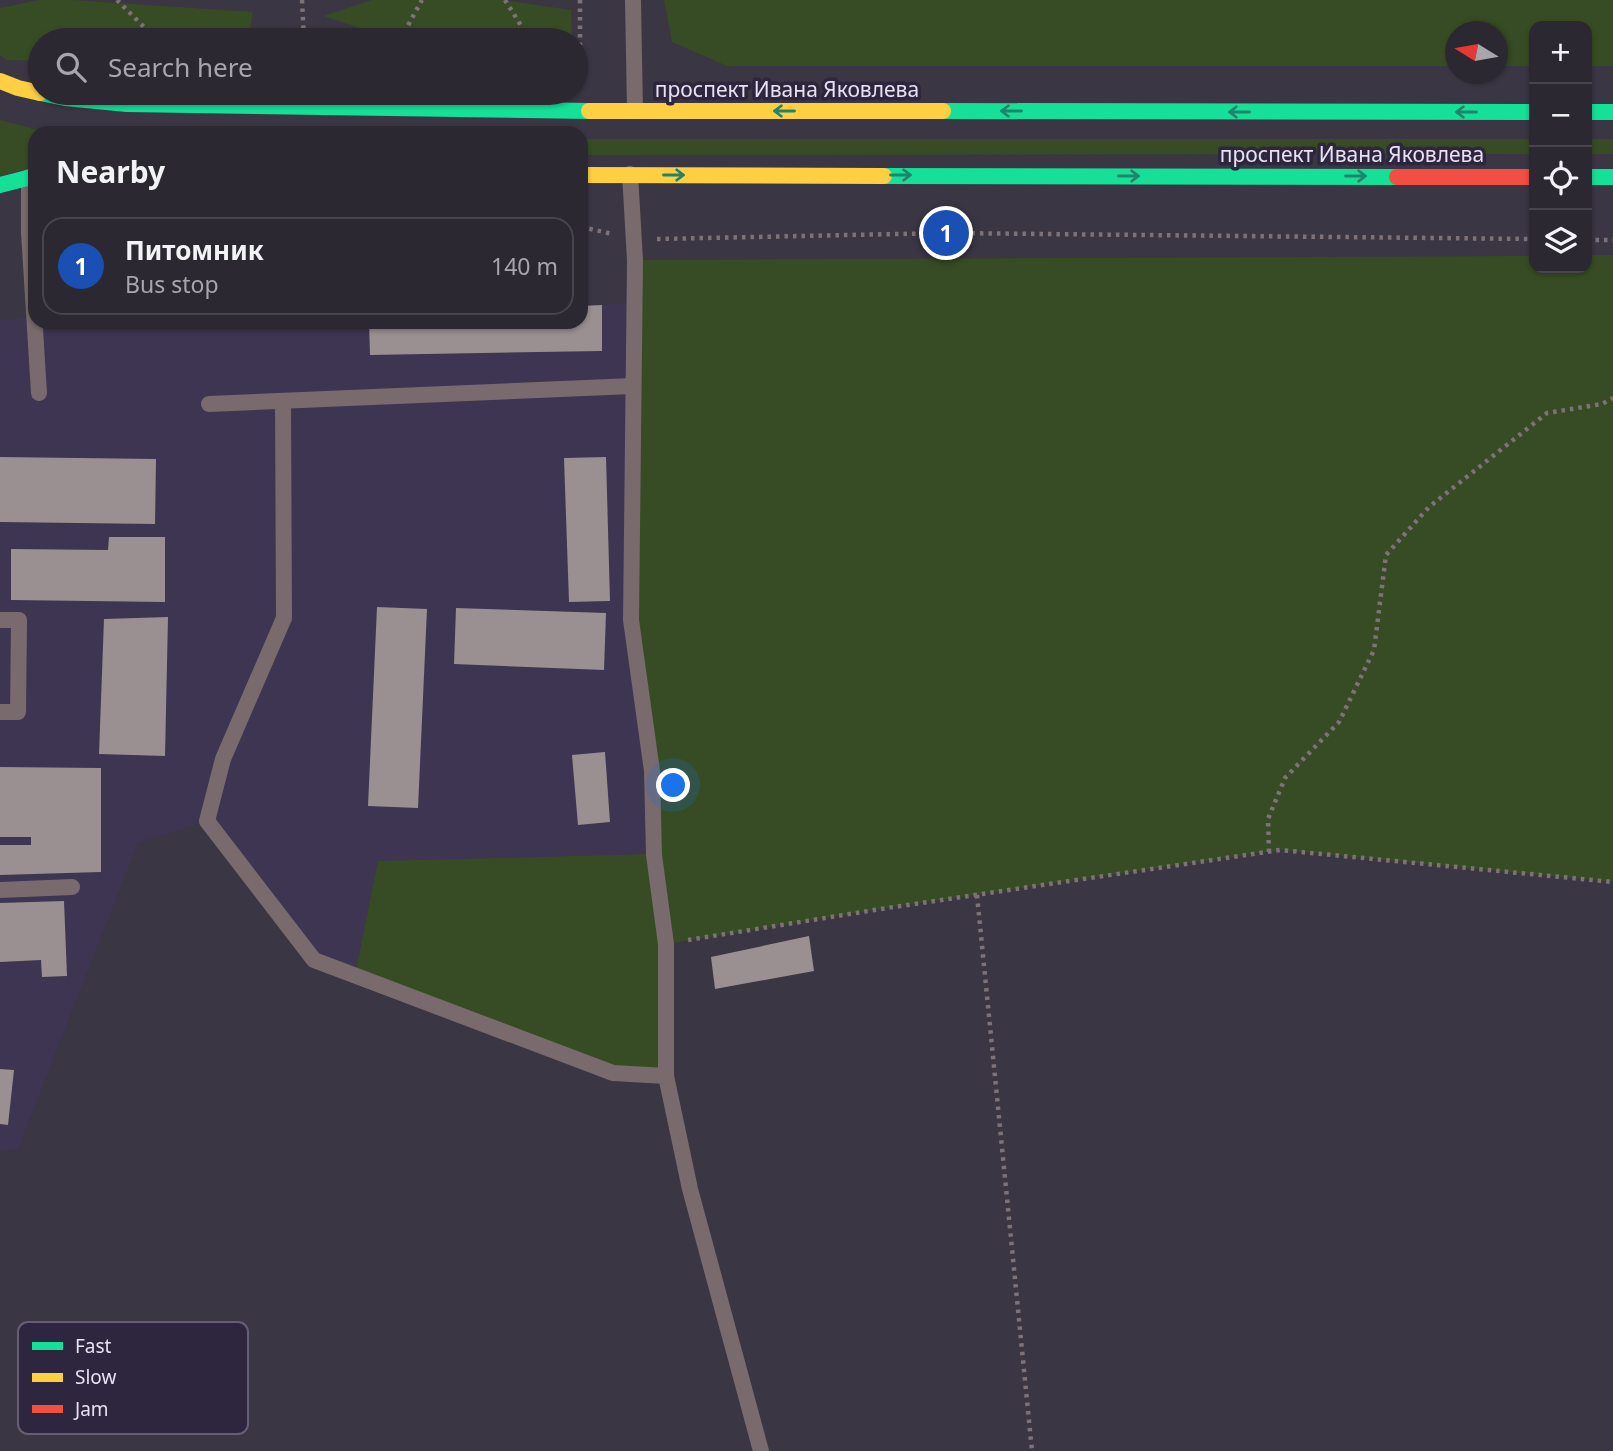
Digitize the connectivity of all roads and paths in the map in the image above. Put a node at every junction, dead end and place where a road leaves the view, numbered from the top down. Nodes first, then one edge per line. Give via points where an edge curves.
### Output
1 (117, 0) edge
2 (302, 0) edge
3 (422, 0) edge
4 (505, 0) edge
5 (580, 0) edge
6 (633, 0) edge
7 (145, 28) edge
8 (303, 28) edge
9 (407, 28) edge
10 (522, 28) edge
11 (580, 28) edge
12 (0, 81) edge
13 (28, 90) edge
14 (179, 105) edge
15 (635, 111) junction
16 (1529, 112) edge
17 (1592, 112) edge
18 (1613, 112) edge
19 (630, 174) junction
20 (588, 175) edge
21 (28, 177) edge
22 (1529, 177) edge
23 (1592, 177) edge
24 (1613, 177) edge
25 (0, 184) edge
26 (588, 229) edge
27 (634, 239) junction
28 (1529, 239) edge
29 (1592, 240) edge
30 (1613, 240) edge
31 (35, 329) edge
32 (633, 386) junction
33 (39, 393) dead end
34 (1613, 398) edge
35 (283, 401) junction
36 (209, 404) dead end
37 (0, 620) edge
38 (0, 712) edge
39 (1269, 852) junction
40 (1613, 882) edge
41 (72, 887) dead end
42 (0, 890) edge
43 (977, 895) junction
44 (666, 944) junction
45 (666, 1076) junction
46 (761, 1451) edge
47 (1032, 1451) edge

1 - 7 path
2 - 8 path
3 - 9 path
4 - 10 path
5 - 11 path
6 - 15 lane
12 - 13 main road, проспект Ивана Яковлева
14 - 15 main road, проспект Ивана Яковлева
16 -> 15 main road, проспект Ивана Яковлева
17 - 18 main road
19 - 20 main road, проспект Ивана Яковлева
19 -> 22 main road, проспект Ивана Яковлева
19 - 27 lane
21 - 25 main road
23 - 24 main road
26 - 27 path
27 - 28 path via 946,233
27 - 32 lane
29 - 30 path
31 - 33 lane
32 - 35 lane
32 - 44 lane via 631,620 652,771 654,855
34 - 39 path via 1547,413 1429,507 1386,555 1374,650 1339,722 1285,778 1268,819
35 - 36 lane
35 - 45 lane via 284,618 223,759 207,821 314,960 613,1073
37 - 38 lane via 19,620 19,633 18,712
39 - 40 path
39 - 43 path
41 - 42 lane
43 - 44 path
43 - 47 path
44 - 45 lane
45 - 46 lane via 690,1189

